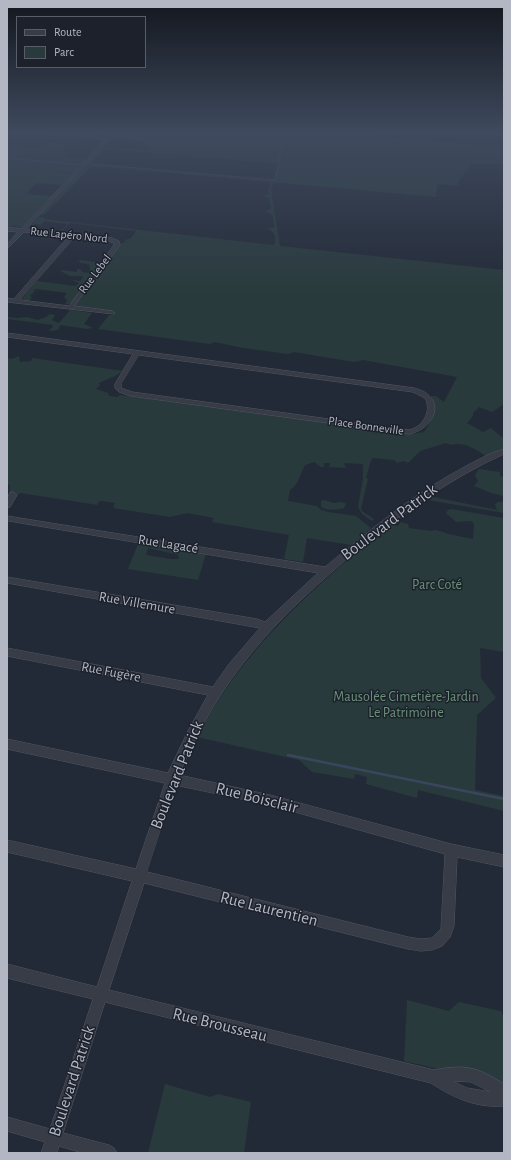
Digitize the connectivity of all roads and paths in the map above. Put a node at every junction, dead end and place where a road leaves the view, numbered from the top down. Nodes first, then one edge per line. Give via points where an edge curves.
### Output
1 (63, 187) edge
2 (7, 229) edge
3 (22, 230) junction
4 (72, 236) junction
5 (116, 241) joint
6 (7, 247) edge
7 (7, 300) edge
8 (16, 301) junction
9 (70, 308) junction
10 (112, 313) dead end
11 (7, 335) edge
12 (137, 353) junction
13 (504, 451) edge
14 (13, 495) dead end
15 (7, 505) edge
16 (8, 517) edge
17 (326, 571) junction
18 (7, 580) edge
19 (267, 627) junction
20 (7, 652) edge
21 (215, 692) junction
22 (7, 744) edge
23 (172, 778) junction
24 (7, 846) edge
25 (451, 850) junction
26 (504, 861) edge
27 (139, 876) junction
28 (7, 971) edge
29 (100, 995) junction
30 (434, 1077) junction
31 (504, 1092) edge
32 (504, 1099) edge
33 (7, 1124) edge
34 (54, 1138) junction
35 (49, 1153) edge
36 (109, 1153) edge

1 - 3 street
2 - 3 street, Rue Lapéro Nord
3 - 4 street, Rue Lapéro Nord
3 - 6 street
4 - 5 street, Rue Lapéro Nord
4 - 8 street
5 - 9 street, Rue Lebel via 117,245
7 - 8 street
8 - 9 street
9 - 10 street
11 - 12 street, Place Bonneville
12 - 12 street, Place Bonneville via 118,384 121,391 131,394 409,432 418,431 424,426 431,408 428,397 414,390
13 - 17 street, Boulevard Patrick via 460,472 418,498
14 - 15 street
16 - 17 street, Rue Lagacé
17 - 19 street, Boulevard Patrick
18 - 19 street, Rue Villemure via 257,623
19 - 21 street, Boulevard Patrick via 241,656
20 - 21 street, Rue Fugère
21 - 23 street, Boulevard Patrick via 189,738
22 - 23 street, Rue Boisclair
23 - 25 street, Rue Boisclair via 270,800
23 - 27 street, Boulevard Patrick
24 - 27 street, Rue Laurentien
25 - 26 street, Rue Boisclair
25 - 27 street, Rue Laurentien via 448,926 440,941 428,945 408,943
27 - 29 street, Boulevard Patrick
28 - 29 street, Rue Brousseau
29 - 30 street, Rue Brousseau
29 - 34 street, Boulevard Patrick
30 - 31 street, Rue Brousseau via 456,1073 473,1074
30 - 32 street, Rue Brousseau via 471,1098
33 - 34 street
34 - 35 street, Boulevard Patrick
34 - 36 street

